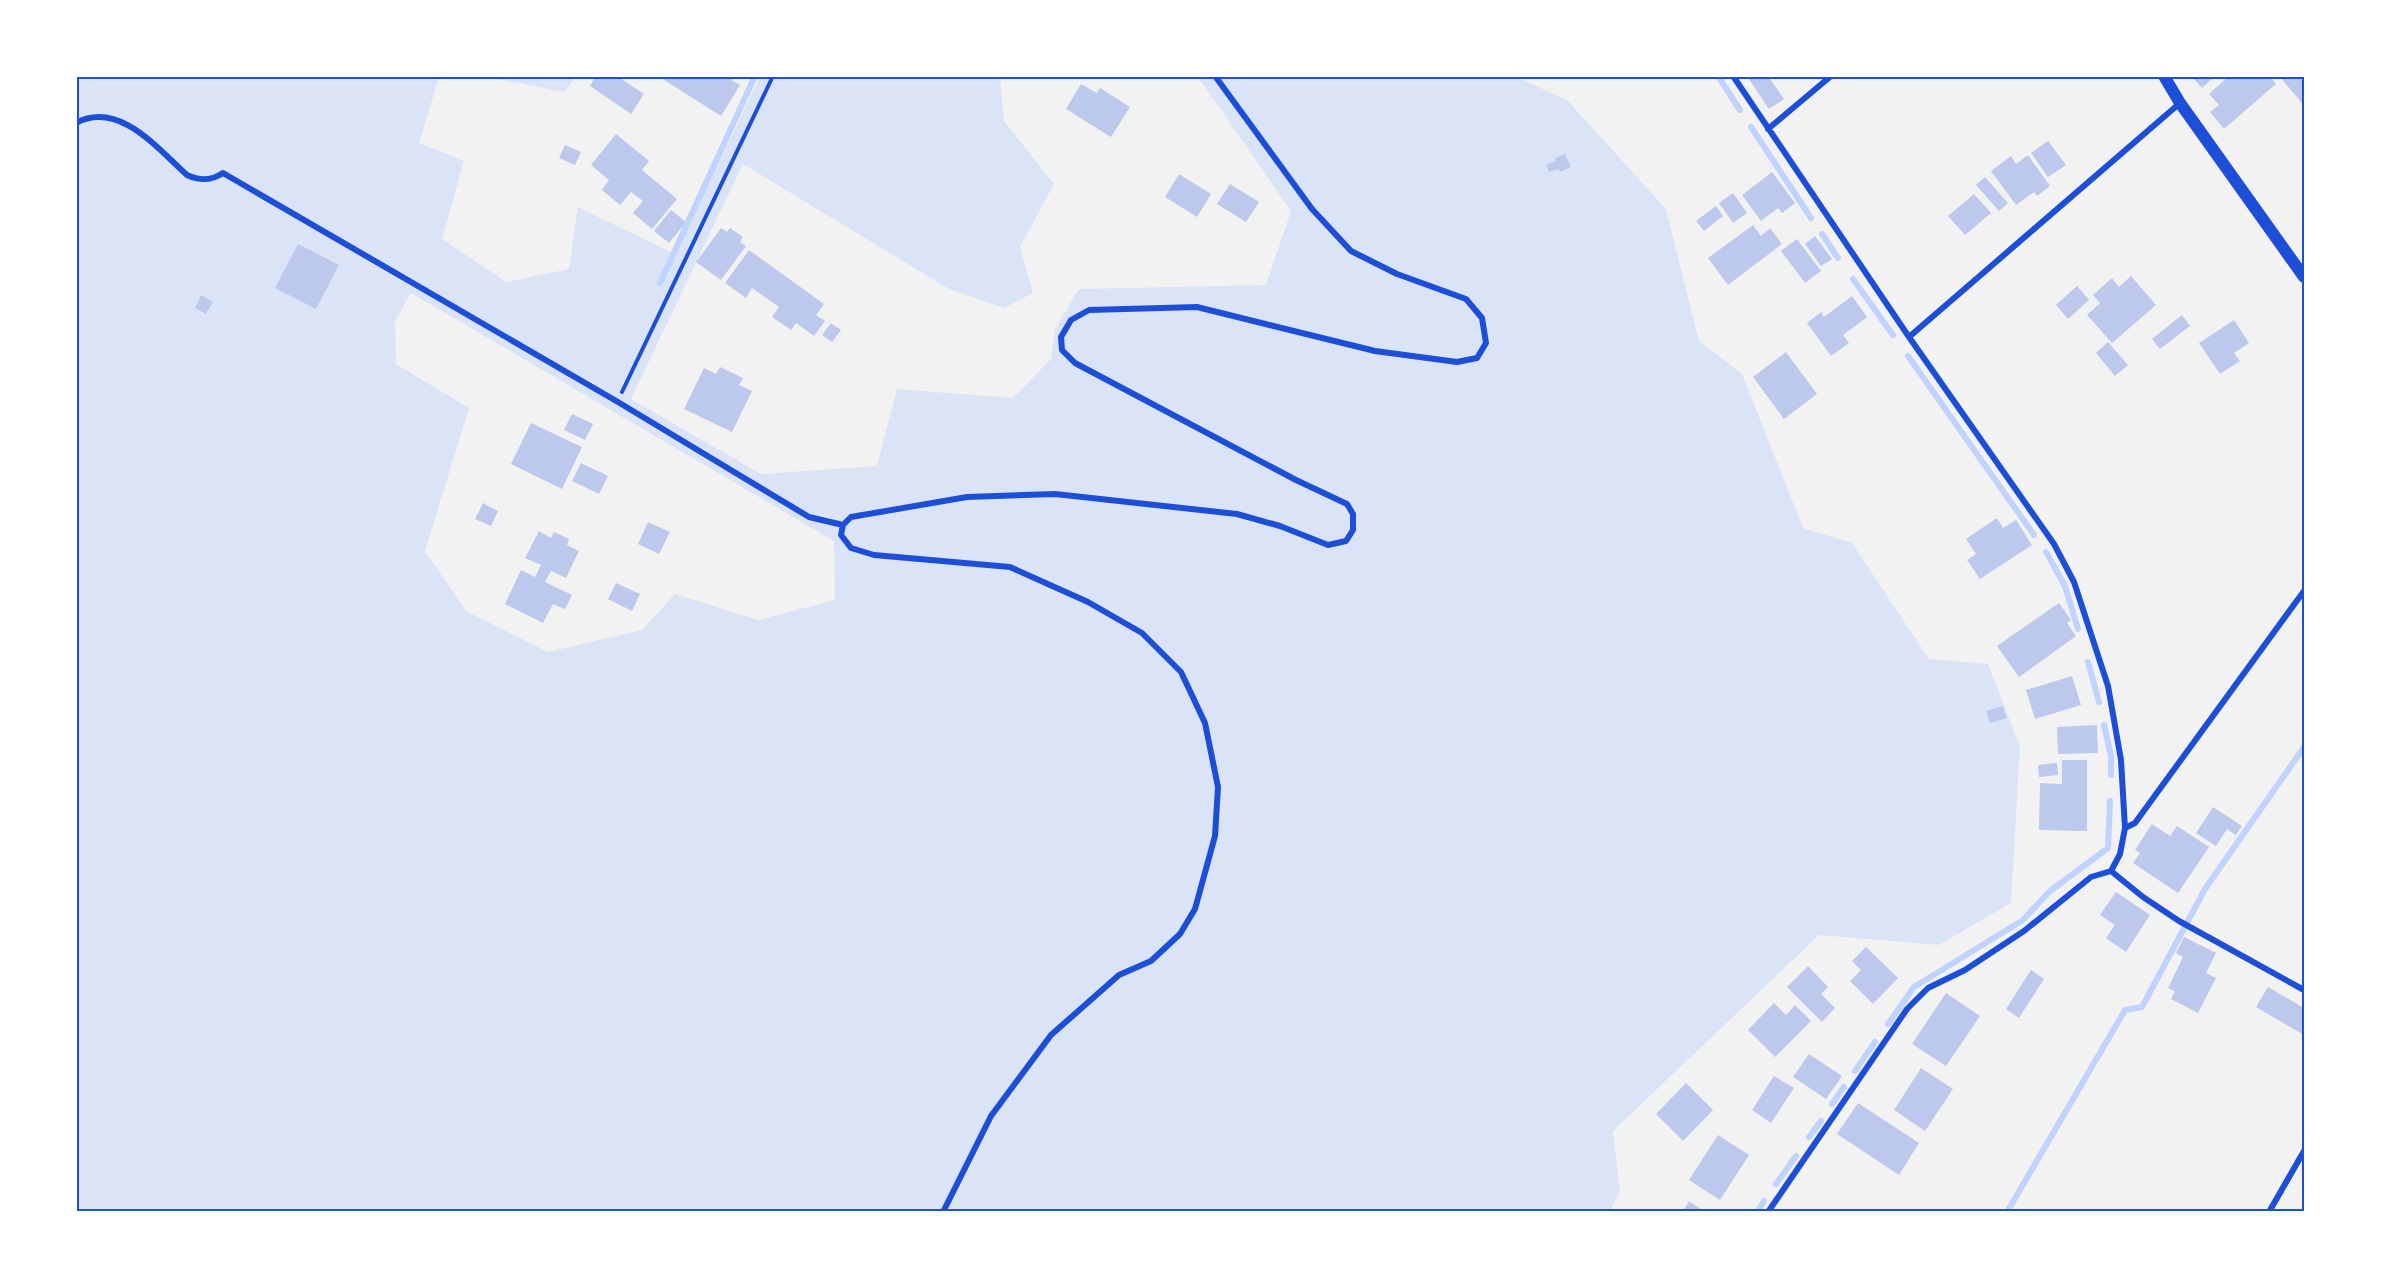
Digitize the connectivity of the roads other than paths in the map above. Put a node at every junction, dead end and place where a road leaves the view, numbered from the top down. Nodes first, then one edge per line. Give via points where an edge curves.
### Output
1 (1215, 76) edge
2 (1733, 76) edge
3 (1831, 76) edge
4 (2170, 79) edge
5 (2180, 103) junction
6 (76, 123) edge
7 (1768, 129) junction
8 (2304, 277) edge
9 (1909, 337) junction
10 (843, 525) junction
11 (2304, 591) edge
12 (2125, 828) junction
13 (2111, 871) junction
14 (2304, 990) edge
15 (2304, 1151) edge
16 (943, 1212) edge
17 (1768, 1212) edge
18 (2270, 1212) edge

1 - 10 street via 1312,209 1351,251 1397,274 1466,299 1482,318 1486,343 1477,358 1457,362 1375,351 1197,307 1089,310 1071,320 1061,337 1062,350 1075,363 1347,504 1353,514 1353,530 1346,541 1328,545 1280,525 1237,514 1055,494 967,497 851,517
2 - 7 street
3 - 7 street
4 - 5 main road
5 - 8 main road
5 - 9 street
6 - 10 street via 87,117 112,117 134,128 187,175 198,180 223,173 809,517
7 - 9 street
9 - 12 street via 2054,544 2074,582 2108,686 2121,760
10 - 16 street via 841,535 852,548 874,555 1010,567 1088,602 1142,633 1181,672 1204,723 1218,787 1215,836 1195,909 1180,934 1150,962 1119,975 1051,1035 992,1116
11 - 12 street via 2135,823
12 - 13 street via 2120,854
13 - 14 street via 2180,921
13 - 17 street via 2091,877 2024,931 1965,970 1928,988 1907,1010
15 - 18 street

